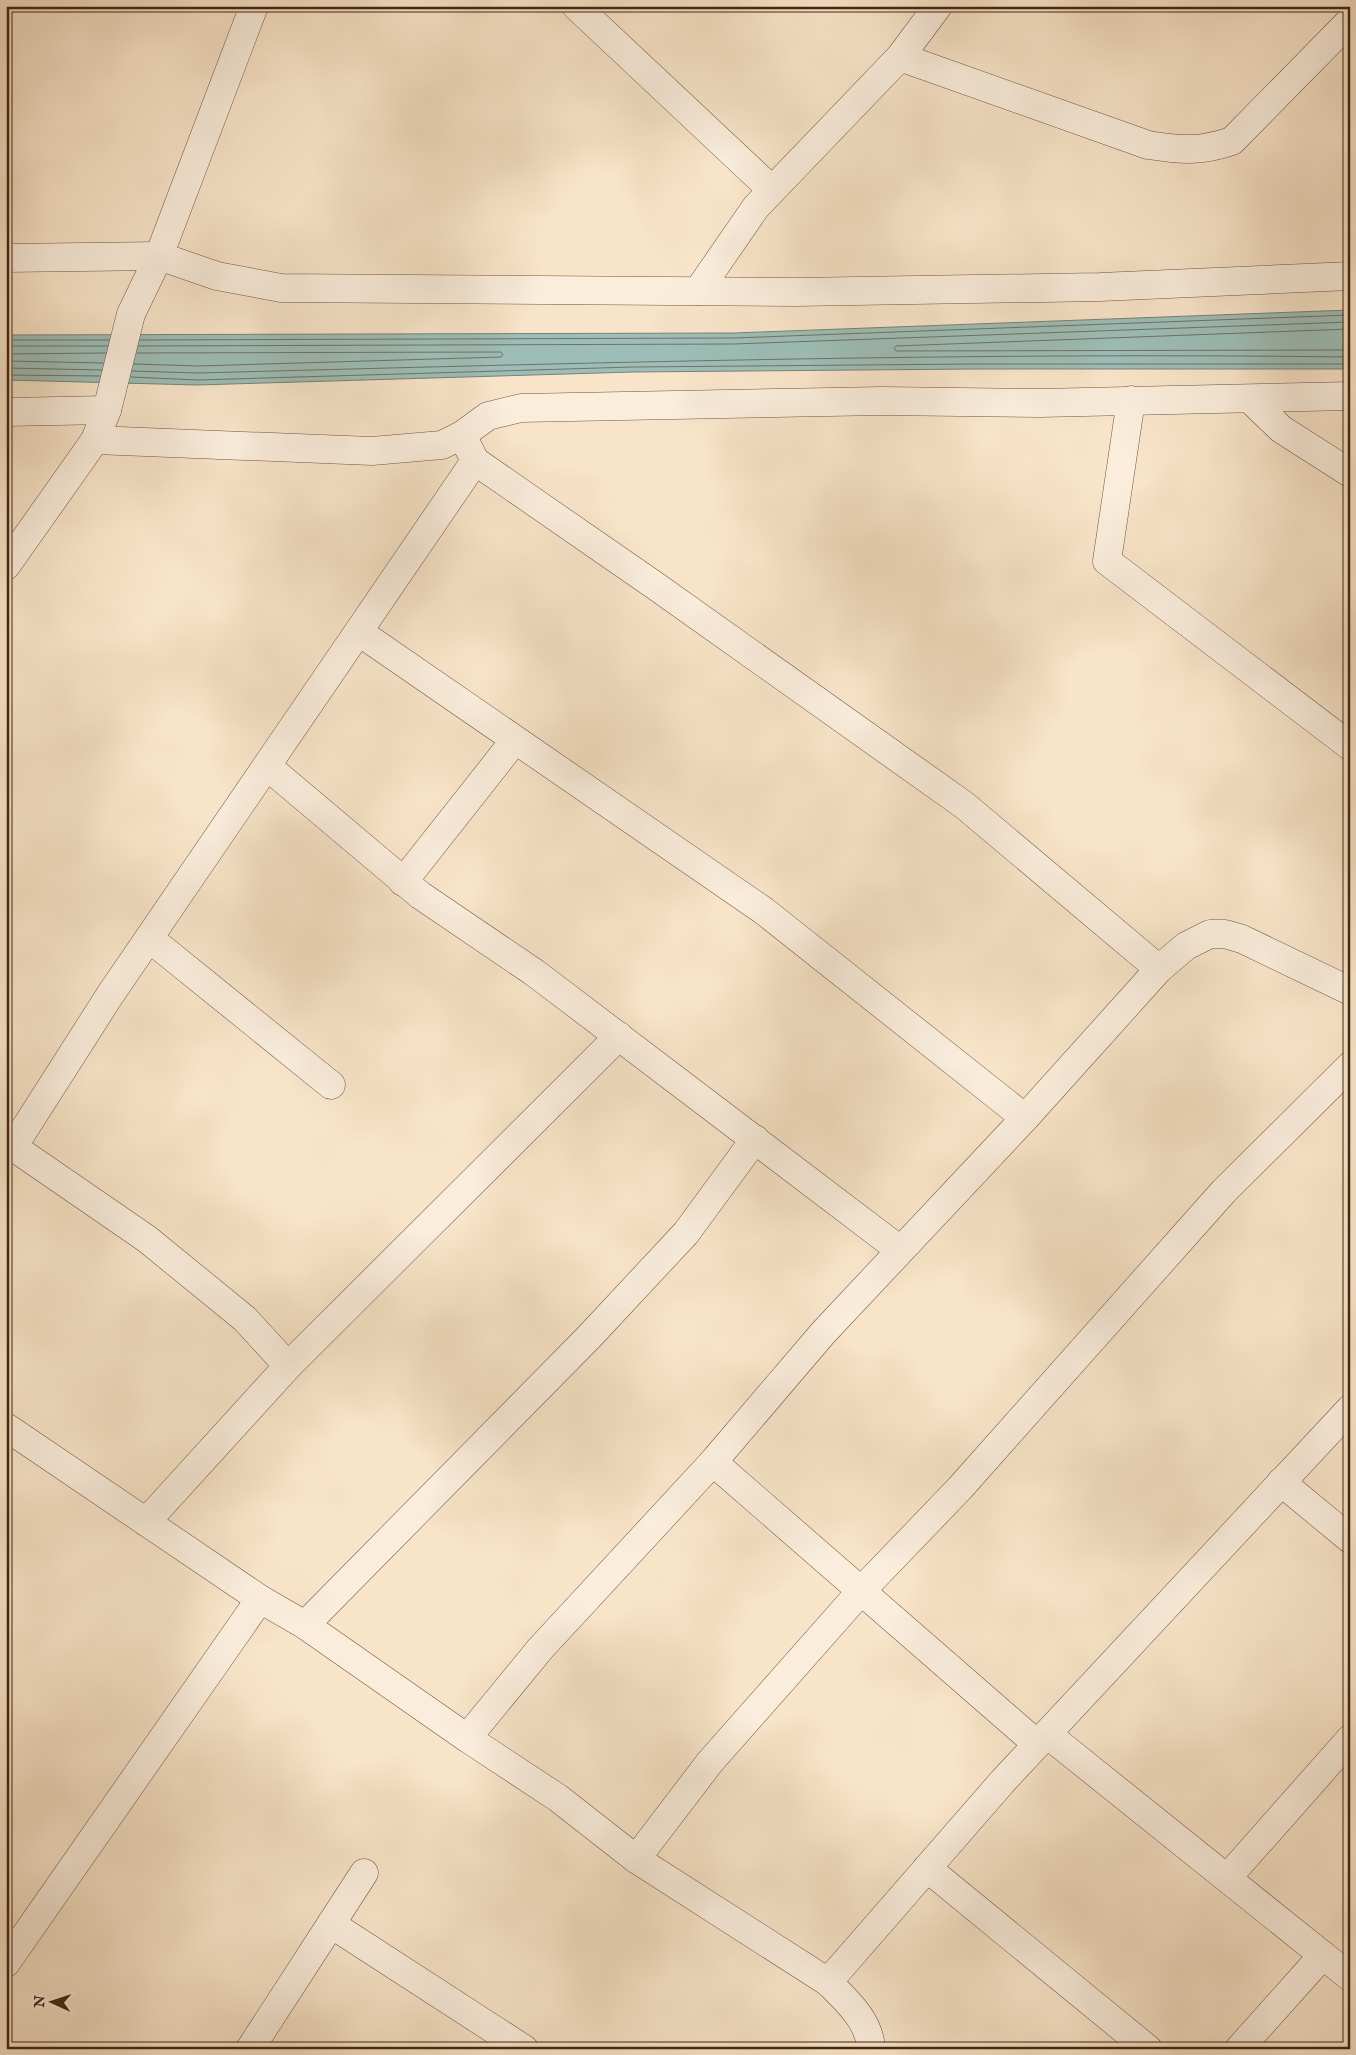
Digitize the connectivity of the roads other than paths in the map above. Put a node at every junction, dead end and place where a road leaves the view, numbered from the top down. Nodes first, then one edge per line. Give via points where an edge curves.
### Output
1 (254, 6) edge
2 (576, 6) edge
3 (938, 6) edge
4 (1350, 21) edge
5 (900, 57) junction
6 (772, 190) junction
7 (159, 256) junction
8 (6, 258) edge
9 (1346, 272) edge
10 (698, 291) junction
11 (1350, 396) edge
12 (1250, 399) junction
13 (1131, 400) junction
14 (109, 401) junction
15 (6, 412) edge
16 (462, 435) junction
17 (95, 440) junction
18 (475, 461) junction
19 (1350, 473) edge
20 (6, 566) edge
21 (359, 632) junction
22 (515, 740) junction
23 (1350, 746) edge
24 (267, 766) junction
25 (403, 882) junction
26 (149, 938) junction
27 (1159, 969) junction
28 (1350, 991) edge
29 (619, 1036) junction
30 (1350, 1066) edge
31 (331, 1085) dead end
32 (1025, 1118) junction
33 (755, 1139) junction
34 (9, 1145) edge
35 (900, 1250) junction
36 (288, 1366) junction
37 (1350, 1409) edge
38 (6, 1427) edge
39 (713, 1462) junction
40 (1281, 1482) junction
41 (146, 1522) junction
42 (1350, 1539) edge
43 (862, 1590) junction
44 (260, 1599) junction
45 (306, 1625) junction
46 (467, 1738) junction
47 (1042, 1739) junction
48 (1347, 1748) edge
49 (636, 1859) junction
50 (927, 1868) junction
51 (364, 1874) dead end
52 (1228, 1877) junction
53 (331, 1924) junction
54 (1323, 1955) junction
55 (6, 1963) edge
56 (1350, 1977) edge
57 (828, 1982) junction
58 (250, 2049) edge
59 (524, 2049) edge
60 (871, 2049) edge
61 (1148, 2049) edge
62 (1240, 2049) edge

1 - 7 street
2 - 6 street
3 - 5 street
4 - 5 street via 1232,141 1191,151 1148,144
5 - 6 street
6 - 10 street via 756,207
7 - 8 street
7 - 10 street via 217,276 281,288
7 - 14 street via 131,314
9 - 10 street via 1100,286
11 - 12 street
12 - 13 street
12 - 19 street via 1281,429
13 - 16 street via 521,408 488,416
13 - 23 street via 1107,561
14 - 15 street
14 - 17 street
16 - 17 street via 442,445 372,451
16 - 18 street
17 - 20 street
18 - 21 street
18 - 27 street via 964,805
21 - 22 street
21 - 24 street
22 - 25 street
22 - 32 street via 764,911
24 - 25 street
24 - 26 street
25 - 29 street via 535,973
26 - 31 street
26 - 34 street
27 - 28 street via 1197,939 1210,934 1224,934 1242,939
27 - 32 street
29 - 33 street
29 - 36 street
30 - 43 street via 1224,1191 960,1488
32 - 35 street
33 - 35 street
33 - 45 street via 686,1233 589,1337
34 - 36 street via 147,1239 245,1318
35 - 39 street via 823,1333
36 - 41 street
37 - 40 street
38 - 41 street
39 - 43 street
39 - 46 street via 540,1649
40 - 42 street
40 - 47 street
41 - 44 street
43 - 47 street
43 - 49 street via 710,1762
44 - 45 street
44 - 55 street
45 - 46 street
46 - 49 street via 558,1798
47 - 50 street
47 - 52 street
48 - 52 street
49 - 57 street
50 - 57 street
50 - 61 street
51 - 53 street
52 - 54 street
53 - 58 street
53 - 59 street
54 - 56 street
54 - 62 street
57 - 60 street via 854,2008 871,2040

